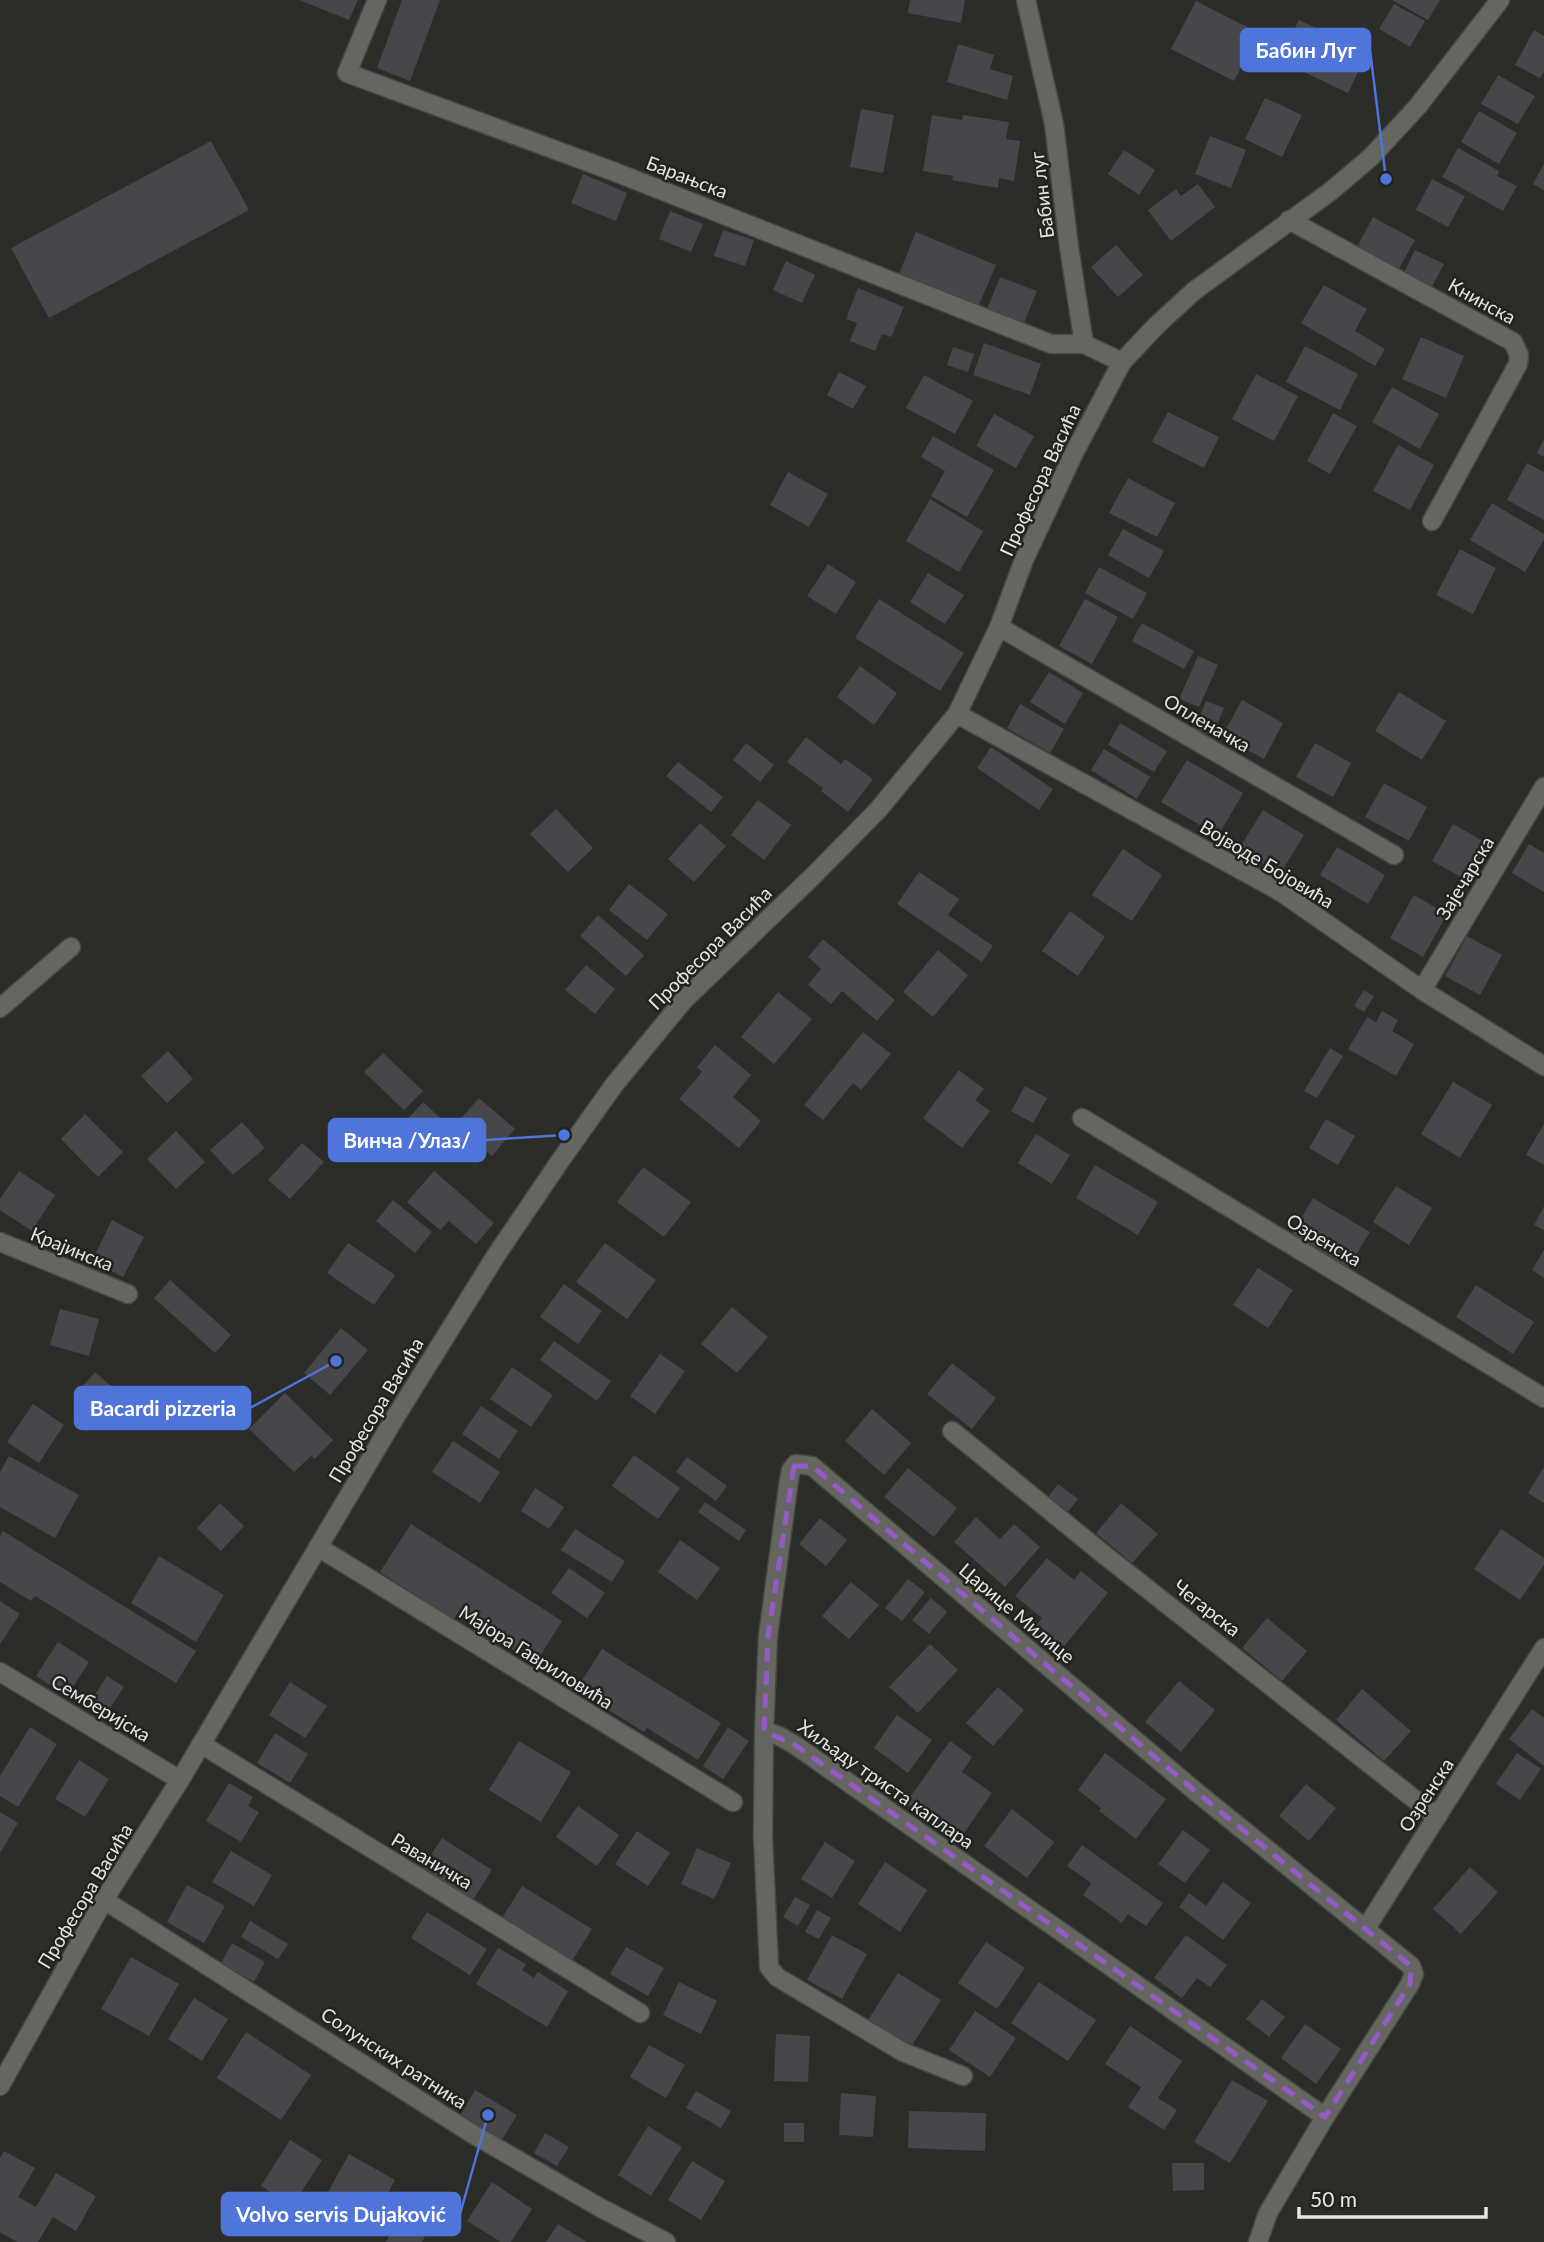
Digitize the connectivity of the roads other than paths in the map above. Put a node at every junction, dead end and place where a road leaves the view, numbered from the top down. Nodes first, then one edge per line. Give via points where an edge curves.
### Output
1 (377, 0) edge
2 (1026, 0) edge
3 (1500, 0) edge
4 (1289, 220) junction
5 (1084, 344) junction
6 (1122, 362) junction
7 (1432, 522) dead end
8 (999, 628) junction
9 (957, 714) junction
10 (1544, 787) edge
11 (1395, 855) dead end
12 (71, 947) dead end
13 (1422, 990) junction
14 (0, 1008) edge
15 (1544, 1066) edge
16 (1082, 1118) dead end
17 (0, 1242) edge
18 (128, 1294) dead end
19 (1544, 1398) edge
20 (952, 1430) dead end
21 (318, 1547) junction
22 (1544, 1648) edge
23 (0, 1672) edge
24 (764, 1731) junction
25 (201, 1744) junction
26 (180, 1780) junction
27 (733, 1802) dead end
28 (1437, 1817) junction
29 (104, 1900) junction
30 (1366, 1928) junction
31 (640, 2013) dead end
32 (963, 2076) dead end
33 (0, 2086) edge
34 (1325, 2117) junction
35 (666, 2242) edge
36 (1258, 2242) edge

1 - 5 street, Барањска via 348,73 615,172 1051,344
2 - 5 street, Бабин луг via 1054,124
3 - 4 street, Професора Васића via 1418,106 1371,157
4 - 6 street, Професора Васића via 1194,291
4 - 7 street, Книнска via 1517,348 1518,364
5 - 6 street
6 - 8 street, Професора Васића via 1024,560
8 - 9 street, Професора Васића
8 - 11 street, Опленачка
9 - 13 street, Војводе Бојовића via 1281,892
9 - 21 street, Професора Васића via 878,810 701,982 614,1085 495,1257
10 - 13 street, Зајечарска
12 - 14 street
13 - 15 street, Војводе Бојовића
16 - 19 street, Озренска
17 - 18 street, Крајинска
20 - 28 street, Чегарска
21 - 25 street, Професора Васића
21 - 27 street, Мајора Гавриловића
22 - 28 street, Озренска
23 - 26 street, Семберијска
24 - 30 street, Царице Милице via 768,1636 789,1480 794,1466 804,1463
24 - 32 street via 765,1892 771,1971 903,2052
24 - 34 street, Хиљаду триста каплара via 789,1741
25 - 26 street, Професора Васића
25 - 31 street, Раваничка
26 - 29 street, Професора Васића
28 - 30 street, Озренска
29 - 33 street, Професора Васића
29 - 35 street, Солунских ратника via 471,2133
30 - 34 street, Царице Милице via 1411,1966 1414,1974
34 - 36 street via 1268,2213

